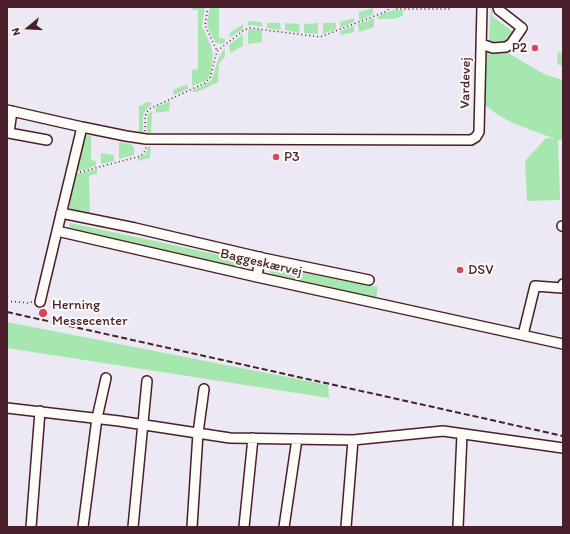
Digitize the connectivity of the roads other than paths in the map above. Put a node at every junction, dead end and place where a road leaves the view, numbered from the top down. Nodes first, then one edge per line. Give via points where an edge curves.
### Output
1 (479, 7) edge
2 (482, 7) edge
3 (486, 7) edge
4 (498, 7) edge
5 (481, 32) junction
6 (481, 44) junction
7 (10, 111) edge
8 (82, 127) junction
9 (47, 140) dead end
10 (61, 213) junction
11 (57, 231) junction
12 (260, 257) junction
13 (257, 277) junction
14 (369, 280) dead end
15 (563, 284) edge
16 (38, 301) road end
17 (523, 335) junction
18 (563, 344) edge
19 (106, 378) dead end
20 (147, 381) dead end
21 (204, 389) dead end
22 (7, 408) edge
23 (40, 411) junction
24 (97, 418) junction
25 (143, 424) junction
26 (198, 433) junction
27 (462, 434) junction
28 (254, 438) junction
29 (297, 439) junction
30 (353, 440) junction
31 (563, 448) edge
32 (31, 527) edge
33 (83, 527) edge
34 (133, 527) edge
35 (192, 527) edge
36 (244, 527) edge
37 (284, 527) edge
38 (346, 527) edge
39 (458, 527) edge

1 - 5 street, Vardevej
2 - 5 street, Vardevej
3 - 5 street, Vardevej
4 - 6 street via 522,28 506,47 493,48
5 - 6 street, Vardevej
6 - 8 street, Vardevej via 478,135 474,139 146,139
7 - 8 street
7 - 9 street via 9,133
8 - 10 street
10 - 11 street
10 - 12 street
11 - 13 street, Baggeskærvej
11 - 16 street
12 - 13 street
12 - 14 street
13 - 17 street, Baggeskærvej
15 - 17 street via 562,288 535,286
17 - 18 street, Baggeskærvej
19 - 24 street
20 - 25 street
21 - 26 street
22 - 23 street
23 - 24 street
23 - 32 street
24 - 25 street
24 - 33 street
25 - 26 street
25 - 34 street
26 - 28 street via 230,438
26 - 35 street
27 - 30 street via 443,431
27 - 31 street
27 - 39 street
28 - 29 street
28 - 36 street
29 - 30 street
29 - 37 street
30 - 38 street

